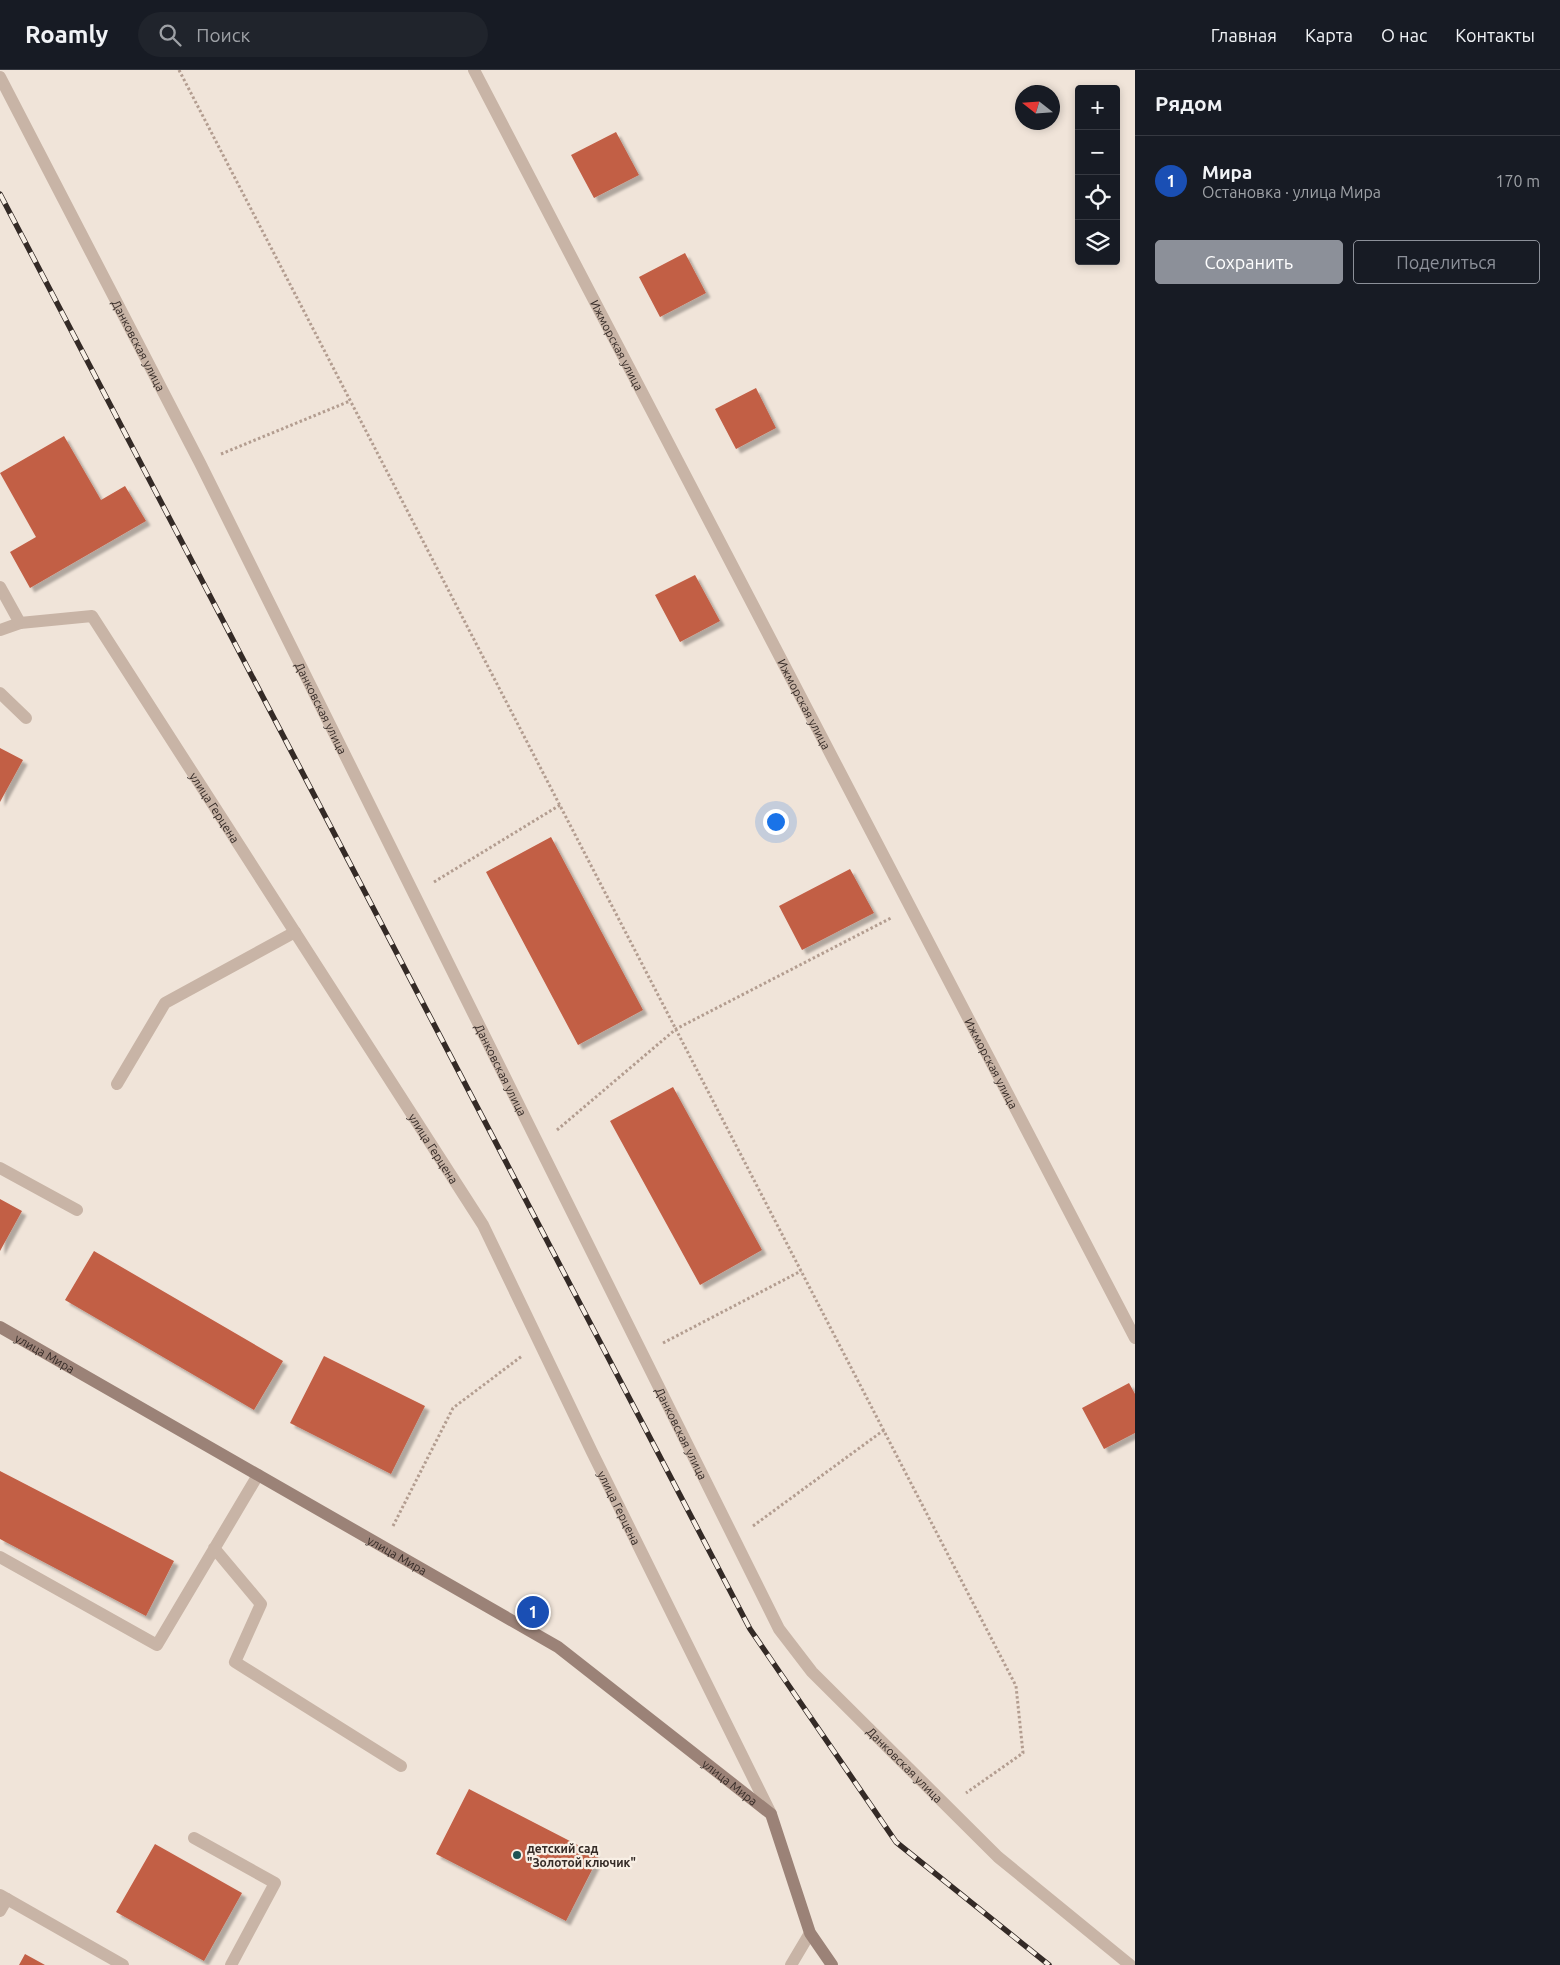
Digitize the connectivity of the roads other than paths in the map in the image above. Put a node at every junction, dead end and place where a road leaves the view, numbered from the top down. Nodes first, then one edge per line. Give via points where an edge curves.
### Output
1 (474, 70) edge
2 (0, 77) edge
3 (0, 587) edge
4 (20, 623) junction
5 (0, 630) edge
6 (0, 693) edge
7 (26, 718) dead end
8 (295, 932) junction
9 (116, 1084) dead end
10 (0, 1168) edge
11 (77, 1210) dead end
12 (0, 1327) edge
13 (1135, 1338) edge
14 (258, 1475) junction
15 (214, 1548) junction
16 (0, 1557) edge
17 (400, 1766) dead end
18 (771, 1814) junction
19 (194, 1838) dead end
20 (3, 1897) edge
21 (0, 1911) edge
22 (810, 1933) junction
23 (123, 1965) edge
24 (231, 1965) edge
25 (791, 1965) edge
26 (832, 1965) edge
27 (1130, 1965) edge

1 - 13 street, Ижморская улица
2 - 27 street, Данковская улица via 200,463 779,1629 812,1672 998,1856
3 - 4 street
4 - 5 street
4 - 8 street, улица Герцена via 92,616
6 - 7 street
8 - 9 street via 165,1003
8 - 18 street, улица Герцена via 483,1225
10 - 11 street
12 - 14 main road, улица Мира
14 - 15 street
14 - 18 main road, улица Мира via 558,1647
15 - 16 street via 157,1645
15 - 17 street via 261,1604 235,1662
18 - 22 main road
19 - 24 street via 275,1883
20 - 21 street
20 - 23 street
22 - 25 street
22 - 26 main road

